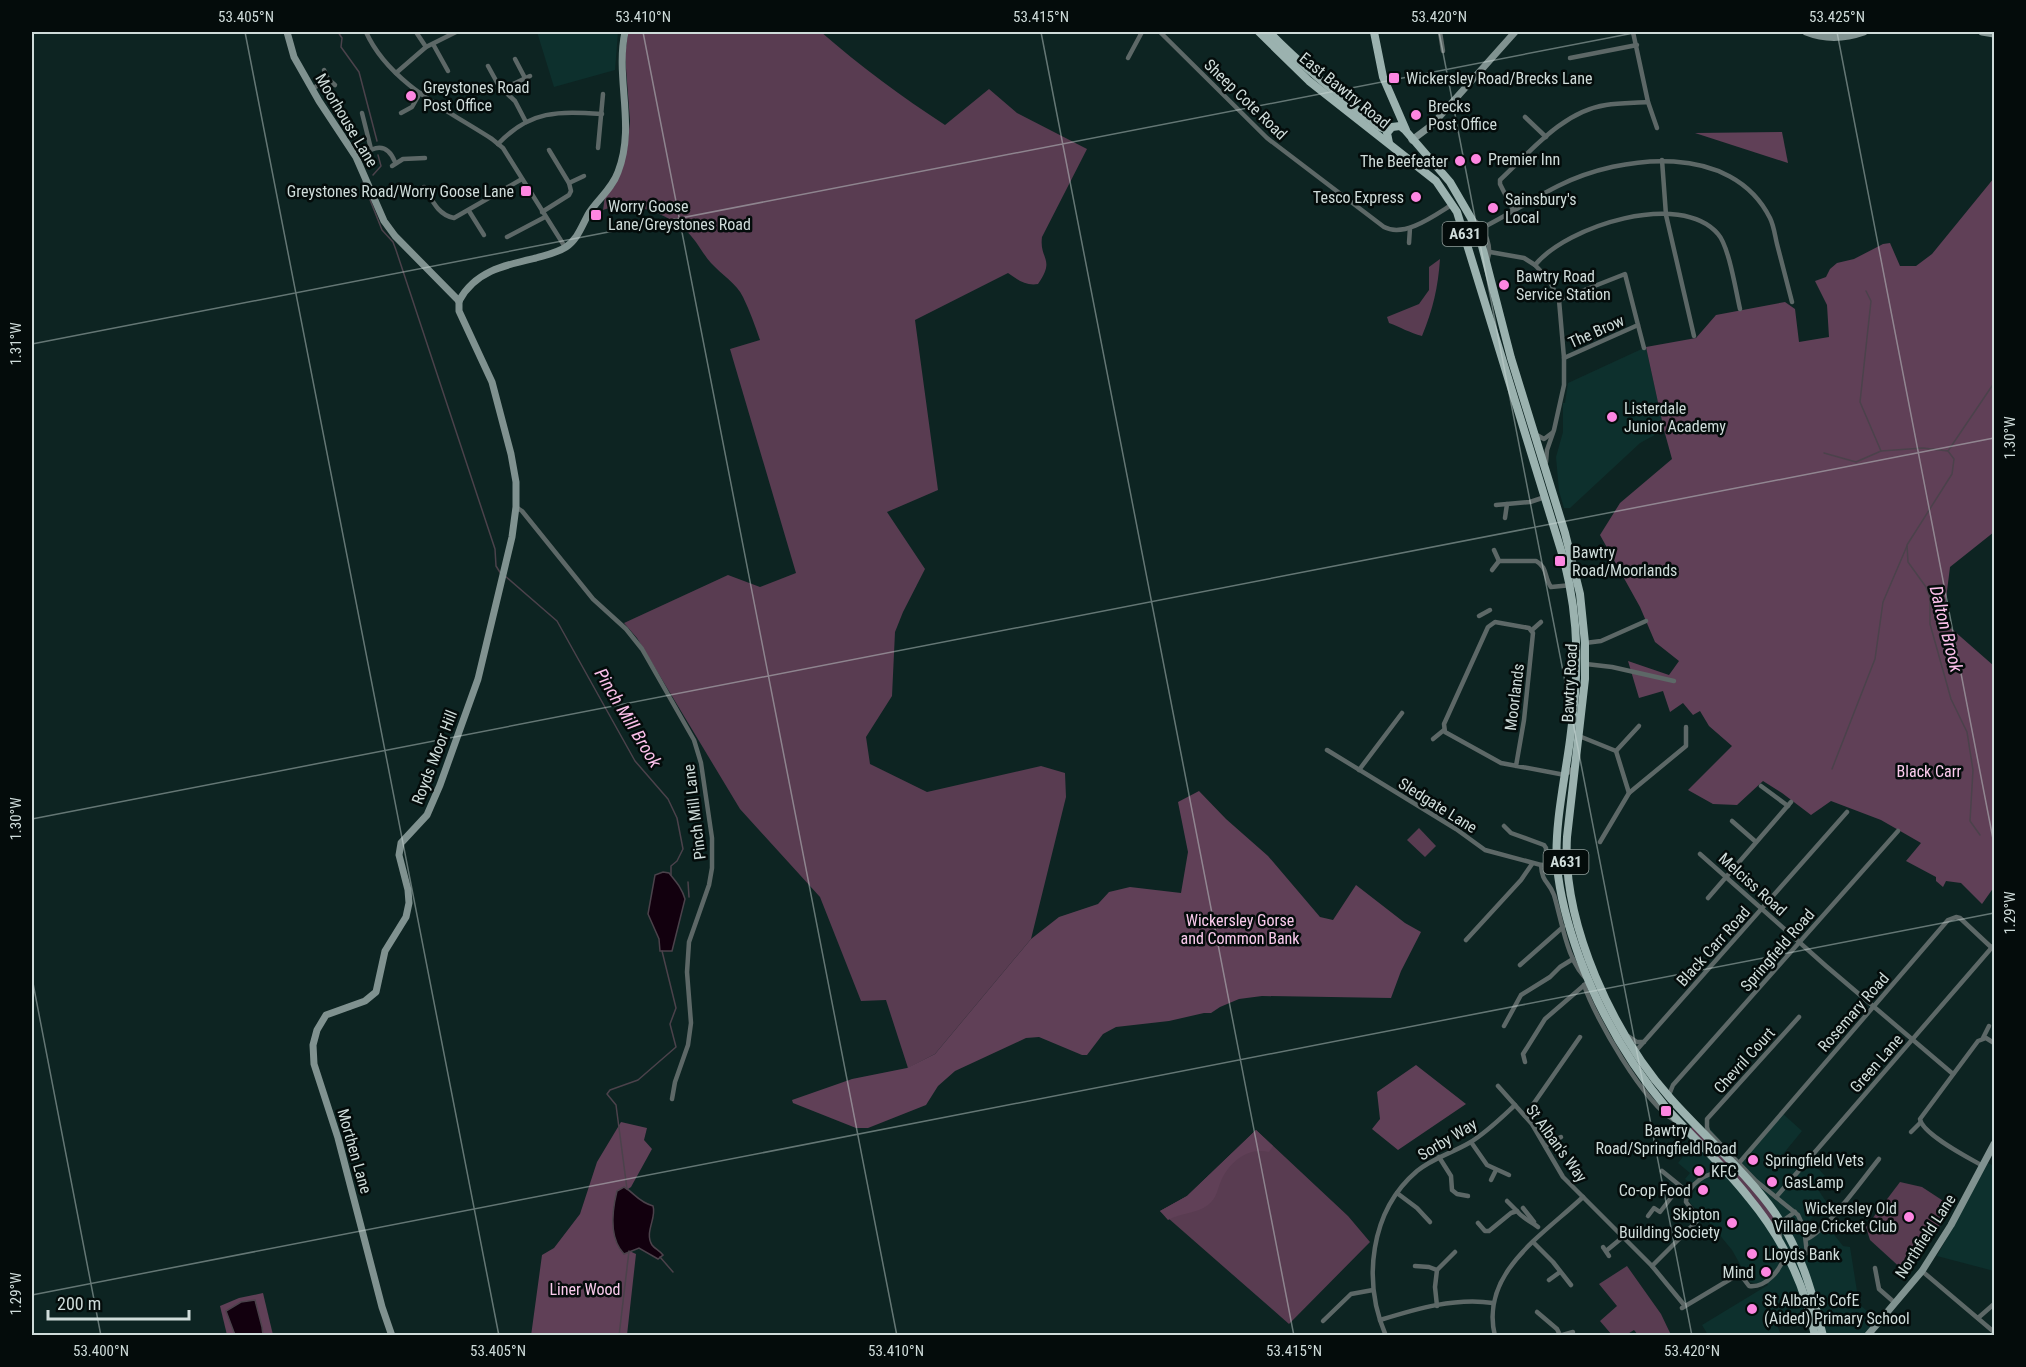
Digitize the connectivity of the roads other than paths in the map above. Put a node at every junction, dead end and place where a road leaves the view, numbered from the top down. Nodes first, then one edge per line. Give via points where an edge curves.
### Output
1 (288, 32) edge
2 (366, 32) edge
3 (416, 32) edge
4 (456, 32) edge
5 (626, 32) edge
6 (1142, 32) edge
7 (1160, 32) edge
8 (1259, 32) edge
9 (1269, 32) edge
10 (1374, 32) edge
11 (1440, 32) edge
12 (1515, 32) edge
13 (1633, 32) edge
14 (1806, 32) edge
15 (1864, 32) edge
16 (1982, 32) edge
17 (1995, 34) edge
18 (1449, 43) dead end
19 (433, 44) junction
20 (1442, 44) junction
21 (1636, 45) junction
22 (426, 47) junction
23 (1443, 51) dead end
24 (1128, 58) dead end
25 (1570, 58) dead end
26 (515, 59) dead end
27 (488, 66) dead end
28 (324, 69) dead end
29 (448, 71) dead end
30 (396, 73) junction
31 (328, 79) junction
32 (335, 85) dead end
33 (312, 89) junction
34 (505, 92) junction
35 (420, 93) junction
36 (603, 94) dead end
37 (1391, 99) junction
38 (1648, 102) junction
39 (362, 113) dead end
40 (401, 113) dead end
41 (602, 114) junction
42 (1525, 117) dead end
43 (526, 122) junction
44 (1393, 127) junction
45 (1657, 128) dead end
46 (1407, 132) junction
47 (1546, 137) junction
48 (1389, 143) junction
49 (1415, 143) junction
50 (498, 144) junction
51 (598, 148) dead end
52 (371, 149) junction
53 (419, 149) dead end
54 (549, 150) dead end
55 (356, 157) junction
56 (1408, 157) junction
57 (1662, 160) junction
58 (584, 176) dead end
59 (522, 179) junction
60 (569, 183) junction
61 (424, 187) dead end
62 (1453, 204) junction
63 (469, 211) junction
64 (1514, 212) junction
65 (543, 214) junction
66 (1666, 215) junction
67 (1472, 218) junction
68 (1410, 228) junction
69 (1482, 228) junction
70 (483, 235) dead end
71 (507, 237) dead end
72 (1409, 243) dead end
73 (565, 248) junction
74 (1490, 252) junction
75 (1486, 263) junction
76 (1535, 265) junction
77 (1475, 269) junction
78 (1632, 271) dead end
79 (1625, 274) junction
80 (1559, 300) junction
81 (459, 301) junction
82 (1792, 302) dead end
83 (1740, 309) dead end
84 (1638, 326) junction
85 (1694, 336) dead end
86 (1644, 348) dead end
87 (1564, 358) junction
88 (1532, 430) junction
89 (1554, 430) junction
90 (1545, 469) junction
91 (1545, 497) junction
92 (1507, 504) junction
93 (1496, 505) dead end
94 (516, 507) junction
95 (1505, 518) dead end
96 (1494, 550) dead end
97 (1499, 561) junction
98 (1492, 570) dead end
99 (1574, 585) junction
100 (1479, 616) dead end
101 (1646, 621) dead end
102 (1541, 622) dead end
103 (1492, 623) junction
104 (1532, 630) junction
105 (1585, 643) junction
106 (1586, 664) junction
107 (1674, 681) dead end
108 (1402, 713) dead end
109 (1639, 726) dead end
110 (1686, 727) dead end
111 (1444, 730) junction
112 (1579, 736) junction
113 (1433, 739) dead end
114 (1328, 750) dead end
115 (1616, 751) junction
116 (1576, 761) junction
117 (1516, 766) junction
118 (1359, 770) junction
119 (1565, 775) junction
120 (1761, 786) dead end
121 (1572, 789) junction
122 (1629, 793) junction
123 (1561, 808) junction
124 (1847, 812) dead end
125 (1732, 820) dead end
126 (1504, 826) dead end
127 (1898, 831) dead end
128 (1600, 842) dead end
129 (1756, 842) junction
130 (1700, 854) dead end
131 (1532, 864) junction
132 (1557, 864) junction
133 (1543, 865) junction
134 (1726, 877) junction
135 (1708, 898) dead end
136 (1762, 909) junction
137 (1563, 927) junction
138 (1466, 940) dead end
139 (1800, 943) junction
140 (1993, 947) edge
141 (1573, 959) junction
142 (1520, 965) dead end
143 (1587, 983) junction
144 (365, 1001) joint
145 (1874, 1007) junction
146 (1799, 1017) dead end
147 (1504, 1026) dead end
148 (1989, 1026) dead end
149 (1581, 1037) dead end
150 (1625, 1038) junction
151 (1983, 1038) junction
152 (1912, 1040) junction
153 (1644, 1042) junction
154 (1995, 1043) edge
155 (1633, 1054) junction
156 (1525, 1062) dead end
157 (1953, 1074) junction
158 (1658, 1083) junction
159 (1673, 1084) junction
160 (1498, 1086) dead end
161 (1670, 1098) junction
162 (672, 1099) dead end
163 (1515, 1105) junction
164 (1525, 1116) junction
165 (1920, 1123) junction
166 (1682, 1124) junction
167 (1911, 1132) dead end
168 (1561, 1137) dead end
169 (1471, 1142) junction
170 (1995, 1144) edge
171 (1545, 1146) junction
172 (1711, 1155) junction
173 (1439, 1157) junction
174 (1878, 1159) dead end
175 (1739, 1163) junction
176 (1983, 1166) junction
177 (1496, 1170) junction
178 (1662, 1171) dead end
179 (1712, 1174) junction
180 (1509, 1175) dead end
181 (1730, 1176) junction
182 (1491, 1180) dead end
183 (1680, 1186) junction
184 (1397, 1193) junction
185 (1689, 1193) junction
186 (1583, 1197) junction
187 (1776, 1197) junction
188 (1508, 1201) dead end
189 (1462, 1204) dead end
190 (1523, 1208) dead end
191 (1517, 1211) junction
192 (1795, 1212) junction
193 (1648, 1216) dead end
194 (1789, 1218) junction
195 (1430, 1222) dead end
196 (1781, 1222) junction
197 (1478, 1223) dead end
198 (1538, 1227) junction
199 (1786, 1230) junction
200 (1485, 1231) junction
201 (1544, 1233) junction
202 (1479, 1236) dead end
203 (1623, 1237) junction
204 (1806, 1239) junction
205 (1534, 1243) junction
206 (1785, 1249) junction
207 (1606, 1251) dead end
208 (1455, 1252) dead end
209 (1807, 1253) dead end
210 (1781, 1264) junction
211 (1415, 1266) dead end
212 (1652, 1266) junction
213 (1875, 1268) dead end
214 (1437, 1270) junction
215 (1922, 1271) junction
216 (1560, 1272) junction
217 (1796, 1272) junction
218 (1549, 1280) dead end
219 (1571, 1285) dead end
220 (1373, 1290) junction
221 (1493, 1303) junction
222 (1895, 1303) junction
223 (1995, 1304) edge
224 (1437, 1306) junction
225 (1536, 1310) dead end
226 (1978, 1318) junction
227 (1380, 1320) junction
228 (1323, 1321) dead end
229 (1573, 1332) dead end
230 (1995, 1332) edge
231 (392, 1335) edge
232 (1386, 1335) edge
233 (1495, 1335) edge
234 (1560, 1335) edge
235 (1815, 1335) edge
236 (1823, 1335) edge
237 (1867, 1335) edge

1 - 33 main road, Moorhouse Lane via 294,57
2 - 30 street
3 - 22 street
4 - 19 street
5 - 73 main road via 622,65 627,126 620,166 614,181
6 - 24 street
7 - 68 street, Sheep Cote Road via 1267,138 1384,227 1395,231
8 - 48 main road, East Bawtry Road / A631 via 1310,81
9 - 44 main road, East Bawtry Road via 1324,84 1380,126
10 - 37 main road
11 - 20 street
12 - 49 main road
13 - 21 street
14 - 15 main road via 1833,38
16 - 17 main road
18 - 20 street
19 - 22 street
19 - 29 street
20 - 23 street
21 - 25 street
21 - 38 street
22 - 30 street
26 - 34 street via 528,77
27 - 34 street
28 - 31 street
30 - 35 street
31 - 32 street
31 - 33 street
33 - 55 main road, Moorhouse Lane
34 - 43 street via 515,101
35 - 40 street via 412,107
35 - 50 street
36 - 41 street
37 - 44 main road
37 - 46 main road, Bawtry Road
38 - 45 street
38 - 47 street via 1605,105 1579,112
39 - 52 street
41 - 43 street via 562,111
41 - 51 street
42 - 47 street
43 - 50 street
44 - 46 main road via 1400,126
44 - 48 main road via 1388,133
46 - 49 main road, Bawtry Road / A631
47 - 64 street via 1500,180
48 - 56 main road, Bawtry Road / A631
49 - 56 main road
49 - 67 main road, Bawtry Road / A631 via 1450,182
50 - 59 street
52 - 53 street via 388,150 394,164 422,157
52 - 55 street
54 - 60 street
55 - 81 main road, Moorhouse Lane via 390,230
56 - 62 main road, Bawtry Road / A631 via 1436,181
57 - 64 street via 1612,167 1559,185
57 - 66 street
57 - 82 street via 1702,165 1732,176 1756,196 1770,219
58 - 60 street
59 - 63 street
59 - 65 street
60 - 65 street via 570,194
61 - 63 street via 444,215 455,217
62 - 68 street
62 - 77 main road, Bawtry Road / A631
63 - 70 street
64 - 69 street
65 - 71 street
65 - 73 street
66 - 76 street via 1622,219 1592,228 1544,255
66 - 83 street via 1703,222 1719,235
66 - 85 street
67 - 69 street
67 - 75 main road, Bawtry Road / A631
68 - 72 street
69 - 74 street
73 - 81 main road via 493,269 480,277
74 - 75 street
74 - 76 street via 1524,258
75 - 77 main road via 1483,270
75 - 88 main road, Bawtry Road / A631
76 - 80 street via 1549,280
77 - 91 main road, Bawtry Road / A631
78 - 79 street
79 - 80 street
79 - 84 street, The Brow
80 - 87 street
81 - 94 main road, Royds Moor Hill via 459,311 492,382 511,454
84 - 86 street, The Brow
84 - 87 street, The Brow
87 - 89 street via 1564,385
88 - 89 street via 1544,439
88 - 90 main road, Bawtry Road / A631
89 - 90 street
90 - 99 main road, Bawtry Road / A631
91 - 92 street
91 - 99 main road, Bawtry Road / A631
92 - 93 street
92 - 95 street
94 - 144 main road, Royds Moor Hill via 504,576 478,679 427,815 402,843 399,855 408,890 408,911 385,951 376,992
94 - 162 street, Pinch Mill Lane via 593,599 642,649 694,740 701,763 712,868 688,942 691,1023
96 - 97 street
97 - 98 street
97 - 99 street via 1536,561 1545,568 1551,587
99 - 105 main road, Bawtry Road / A631
99 - 119 main road, Bawtry Road / A631 via 1578,654
100 - 103 street via 1488,611
101 - 105 street via 1601,641
102 - 104 street
103 - 104 street
103 - 111 street
104 - 117 street, Moorlands
105 - 106 main road, Bawtry Road / A631
106 - 107 street
106 - 112 main road, Bawtry Road / A631
108 - 118 street
109 - 115 street
110 - 122 street via 1686,746
111 - 113 street
111 - 117 street via 1501,763
112 - 115 street
112 - 116 main road, Bawtry Road / A631
114 - 118 street, Sledgate Lane
115 - 122 street
116 - 119 street
116 - 121 main road, Bawtry Road / A631
117 - 119 street
118 - 131 street, Sledgate Lane via 1485,850
119 - 123 main road, Bawtry Road / A631
120 - 129 street via 1790,804
121 - 123 main road, A631 via 1567,790
121 - 150 main road, Bawtry Road / A631 via 1566,853 1569,896 1590,962
122 - 128 street
123 - 132 main road, Bawtry Road / A631
124 - 136 street, Black Carr Road
125 - 129 street
126 - 133 street, Bawtry Road via 1511,833 1544,844
127 - 139 street, Springfield Road
129 - 134 street
130 - 134 street, Melciss Road
131 - 133 street, Sledgate Lane
131 - 138 street
132 - 133 street
132 - 143 main road, Bawtry Road / A631 via 1567,917
133 - 137 street, Bawtry Road via 1542,879 1553,892
134 - 135 street
134 - 136 street, Melciss Road
136 - 139 street, Melciss Road
136 - 153 street, Black Carr Road
137 - 141 street, Bawtry Road
137 - 142 street
139 - 145 street, Melciss Road
139 - 159 street, Springfield Road
140 - 145 street, Rosemary Road via 1960,918 1952,918
140 - 152 street, Green Lane
141 - 143 street, Bawtry Road
141 - 147 street via 1521,995
143 - 150 main road, Bawtry Road / A631
143 - 156 street via 1545,1019 1523,1054
143 - 166 street, Bawtry Road via 1607,1031 1640,1084 1666,1116
144 - 231 main road, Morthen Lane via 326,1016 317,1030 312,1053
145 - 152 street, Melciss Road
145 - 175 street, Rosemary Road
146 - 175 street, Chevril Court via 1707,1119 1708,1131
148 - 151 street
149 - 164 street
150 - 153 street
150 - 155 main road, Bawtry Road / A631
151 - 154 street
151 - 157 street
152 - 157 street, Melciss Road
152 - 187 street, Green Lane
153 - 155 street, Black Carr Road
155 - 158 main road, Bawtry Road / A631
155 - 166 main road, Bawtry Road / A631 via 1655,1093
157 - 165 street
158 - 159 street
158 - 161 main road, Bawtry Road / A631
159 - 161 street, Springfield Road
160 - 163 street, St Alban's Way
161 - 196 main road, Bawtry Road / A631
163 - 164 street, St Alban's Way
163 - 169 street, Sorby Way
164 - 171 street, St Alban's Way
165 - 167 street
165 - 176 street
166 - 172 main road, Bawtry Road / A631
168 - 171 street
169 - 173 street, Sorby Way
169 - 177 street
170 - 176 main road, Northfield Lane
171 - 186 street, St Alban's Way via 1558,1170
172 - 179 street
172 - 181 main road, Bawtry Road / A631
173 - 184 street, Sorby Way via 1418,1170
173 - 189 street via 1451,1176 1452,1190 1465,1196
174 - 204 street via 1834,1215
175 - 187 street
176 - 215 main road, Northfield Lane
177 - 180 street
177 - 182 street
178 - 183 street
179 - 181 street
179 - 185 street via 1702,1178
181 - 206 main road, Bawtry Road / A631
183 - 185 street
183 - 193 street via 1660,1212 1654,1208
184 - 195 street
184 - 220 street, Sorby Way via 1376,1238
185 - 212 street via 1686,1202 1697,1221
186 - 201 street
186 - 203 street, St Alban's Way
187 - 192 street
188 - 191 street
190 - 198 street
191 - 198 street
191 - 200 street
192 - 194 street
192 - 204 street
194 - 196 street
194 - 199 street
196 - 199 main road, Bawtry Road / A631
196 - 206 street, Bawtry Road via 1777,1229
197 - 200 street
198 - 201 street
199 - 236 main road, Bawtry Road / A631 via 1808,1276
200 - 202 street
201 - 205 street
203 - 207 street
203 - 212 street, St Alban's Way
204 - 209 street
205 - 216 street
205 - 221 street via 1505,1272
206 - 210 street
206 - 217 main road, Bawtry Road / A631
208 - 214 street
210 - 212 street, St Alban's Way via 1775,1274 1758,1286 1749,1286 1743,1278 1734,1277 1683,1307
210 - 217 street
211 - 214 street
213 - 222 street via 1879,1289
214 - 224 street
215 - 222 main road, Northfield Lane
215 - 226 street
216 - 218 street
216 - 219 street
217 - 235 main road, Bawtry Road / A631
220 - 227 street, Sorby Way
220 - 228 street via 1352,1294
221 - 224 street via 1469,1300
221 - 233 street
222 - 237 main road, Northfield Lane
223 - 226 street
224 - 227 street
225 - 234 street
226 - 230 street
227 - 232 street, Sorby Way
229 - 234 street

